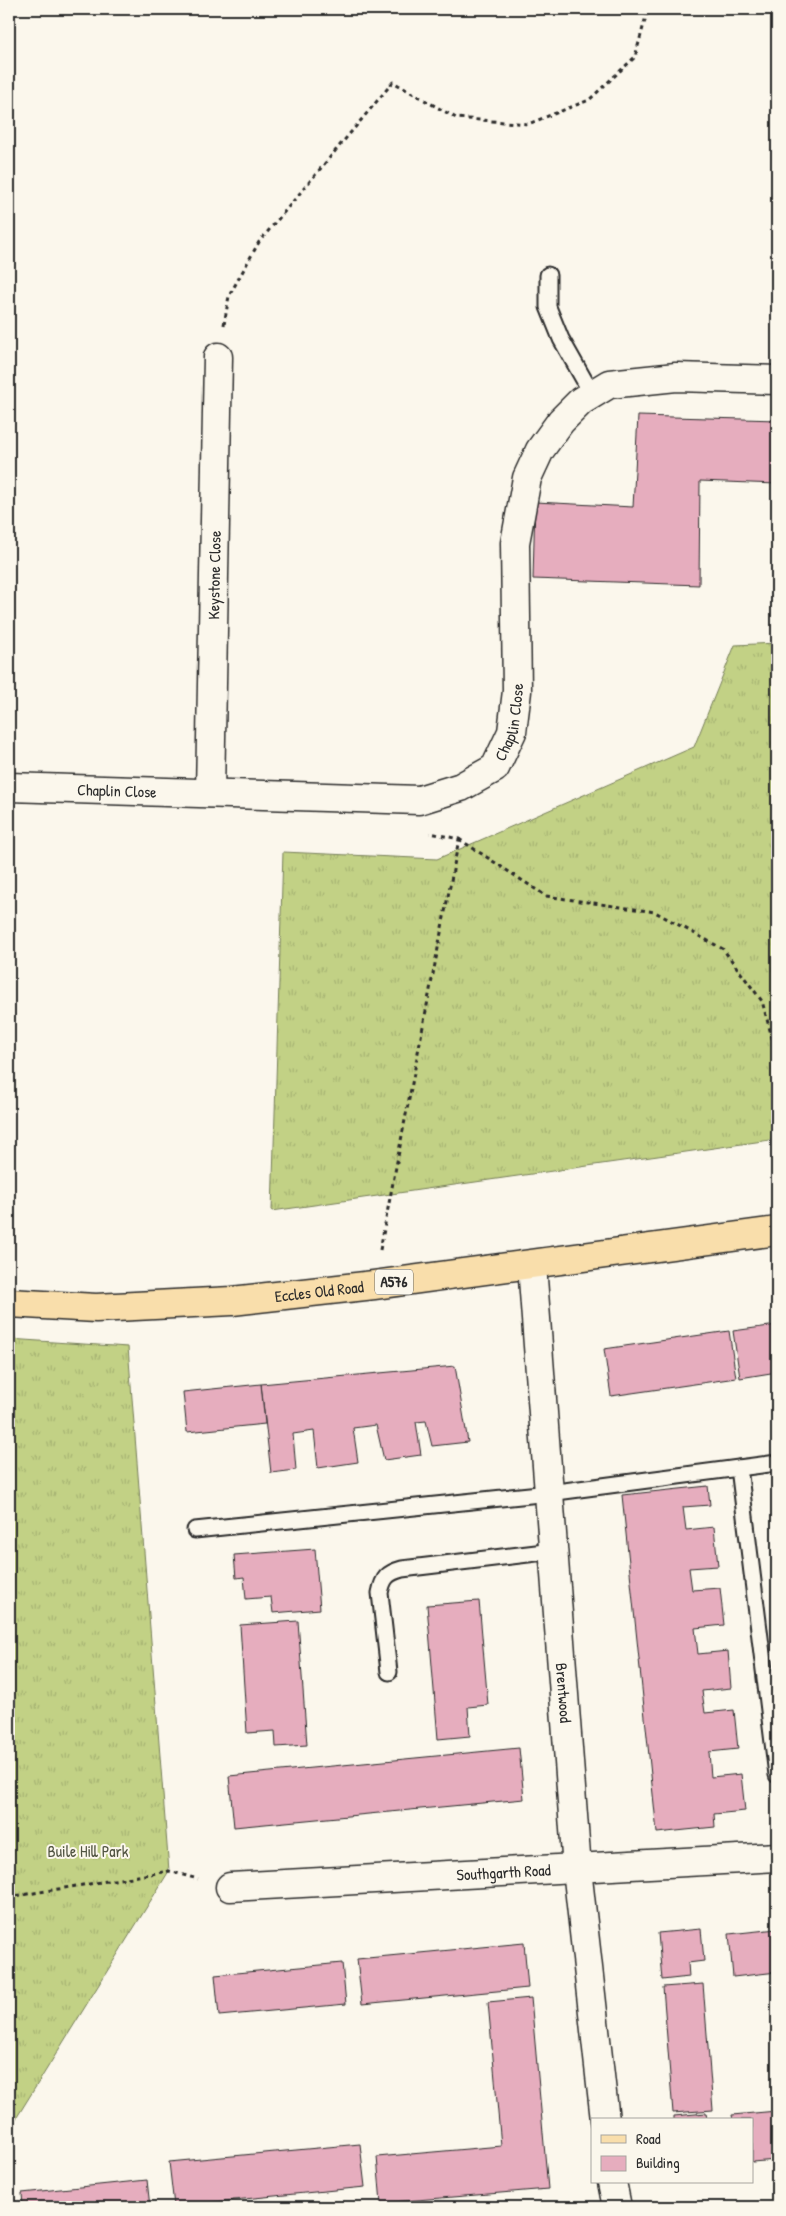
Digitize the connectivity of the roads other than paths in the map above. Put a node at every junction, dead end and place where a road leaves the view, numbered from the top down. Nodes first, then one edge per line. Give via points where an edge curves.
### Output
1 (548, 275) dead end
2 (218, 358) road end
3 (777, 380) edge
4 (592, 394) junction
5 (9, 787) edge
6 (210, 793) junction
7 (777, 1232) edge
8 (532, 1264) junction
9 (9, 1303) edge
10 (777, 1463) edge
11 (739, 1468) junction
12 (549, 1493) junction
13 (195, 1530) dead end
14 (553, 1551) junction
15 (390, 1672) dead end
16 (777, 1775) edge
17 (777, 1857) edge
18 (577, 1869) junction
19 (230, 1887) dead end
20 (605, 2118) edge
21 (612, 2184) edge
22 (617, 2207) edge

1 - 4 lane via 548,307
2 - 6 street, Keystone Close
3 - 4 street, Chaplin Close via 676,377 609,384
4 - 6 street, Chaplin Close via 562,421 540,450 527,478 515,543 517,691 512,732 495,768 461,787 419,800
5 - 6 street, Chaplin Close
7 - 8 main road, Eccles Old Road / A576
8 - 9 main road, Eccles Old Road / A576 via 232,1301 115,1307
8 - 12 street, Brentwood
10 - 11 lane
11 - 12 lane
11 - 16 lane
12 - 13 lane
12 - 14 street, Brentwood
14 - 15 lane via 389,1573 380,1593
14 - 18 street, Brentwood
17 - 18 street, Southgarth Road
18 - 19 street, Southgarth Road
18 - 20 street, Brentwood
21 - 22 street

